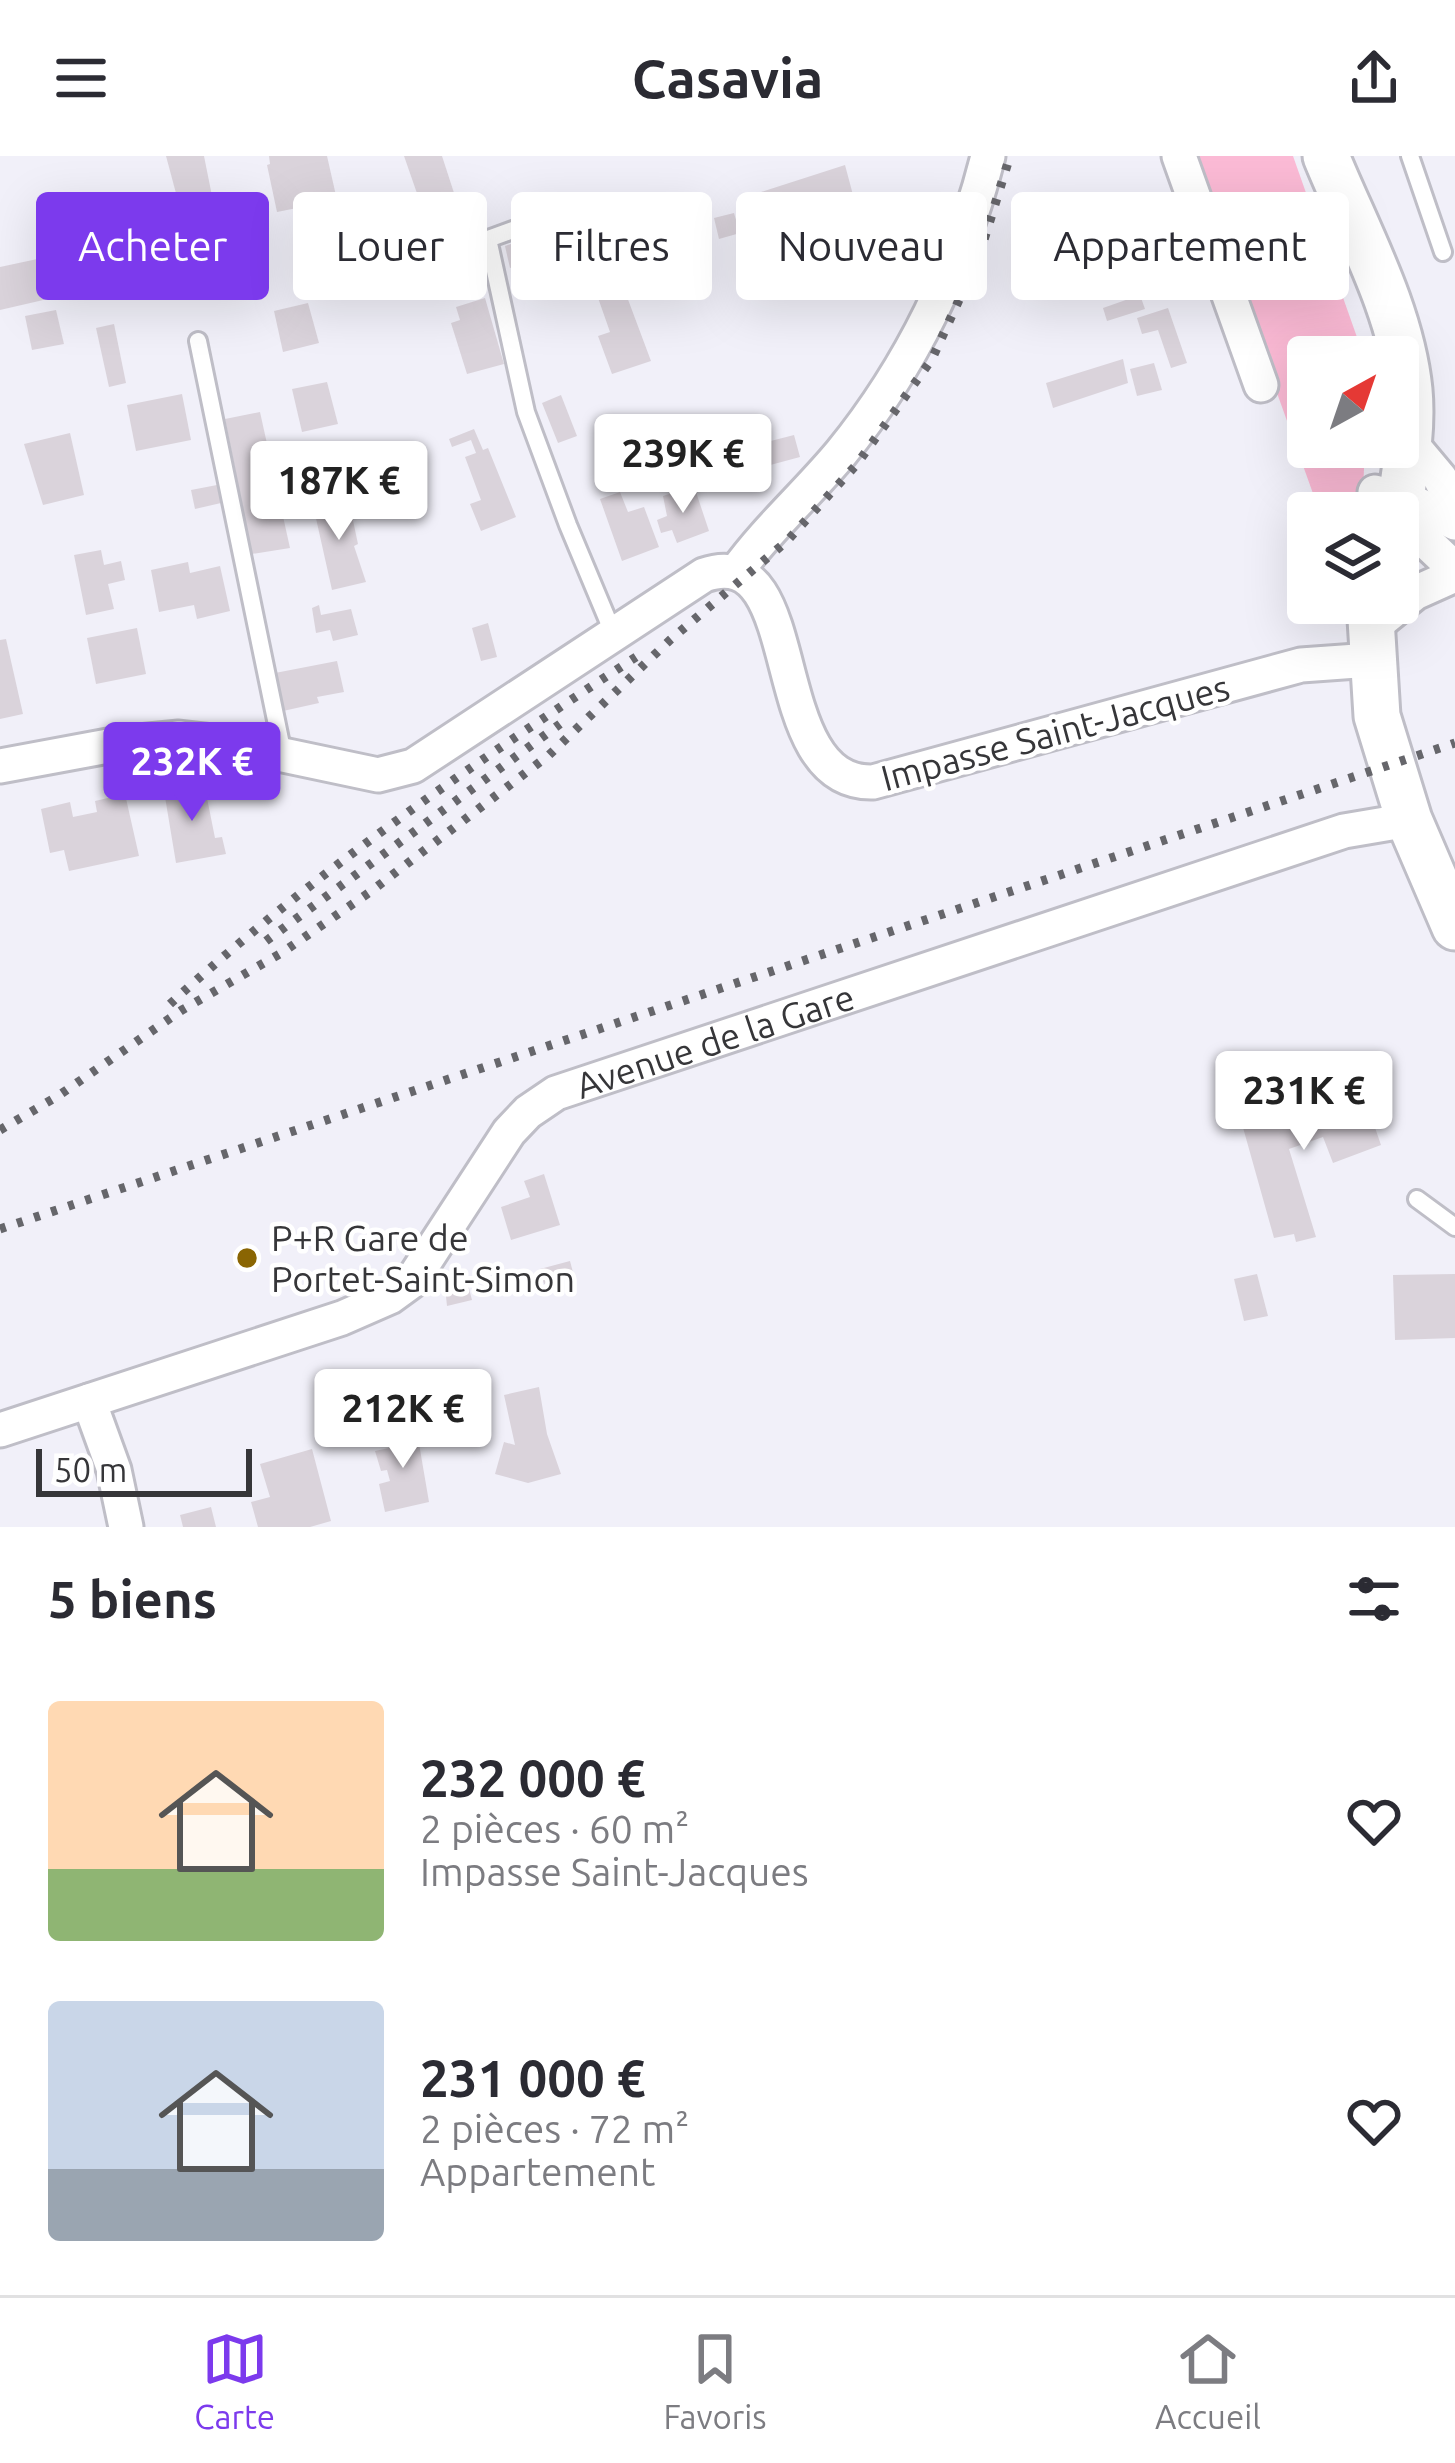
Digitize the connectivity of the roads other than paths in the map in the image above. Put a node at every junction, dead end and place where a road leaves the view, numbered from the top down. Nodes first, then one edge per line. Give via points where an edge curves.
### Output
1 (988, 156) edge
2 (1179, 156) edge
3 (1305, 156) edge
4 (1326, 156) edge
5 (1410, 156) edge
6 (511, 231) edge
7 (1443, 252) dead end
8 (1366, 336) edge
9 (1397, 336) edge
10 (198, 341) dead end
11 (1262, 385) dead end
12 (1419, 462) edge
13 (1455, 508) edge
14 (1419, 516) edge
15 (1455, 523) edge
16 (1419, 537) edge
17 (736, 572) junction
18 (1455, 572) edge
19 (1419, 591) edge
20 (1372, 624) edge
21 (1374, 624) edge
22 (614, 636) junction
23 (283, 754) junction
24 (0, 766) edge
25 (1409, 820) junction
26 (1455, 927) edge
27 (1417, 1198) dead end
28 (1455, 1227) edge
29 (89, 1400) junction
30 (0, 1430) edge
31 (126, 1527) edge

1 - 17 street via 952,267 899,371 843,450
2 - 11 street
3 - 8 street
4 - 9 street
5 - 7 lane
6 - 22 lane via 488,239 526,412
10 - 23 lane
12 - 13 street via 1440,478
14 - 15 street
16 - 18 street
17 - 20 street, Impasse Saint-Jacques via 773,621 811,746 834,773 860,783 1301,665
17 - 22 street via 704,575
18 - 19 street
21 - 25 street via 1377,716
22 - 23 street via 413,766 378,775
23 - 24 street via 179,738
25 - 26 street
25 - 29 street, Avenue de la Gare via 1343,831 556,1093 509,1132 412,1281 390,1297
27 - 28 lane
29 - 30 street, Avenue de la Gare
29 - 31 street

